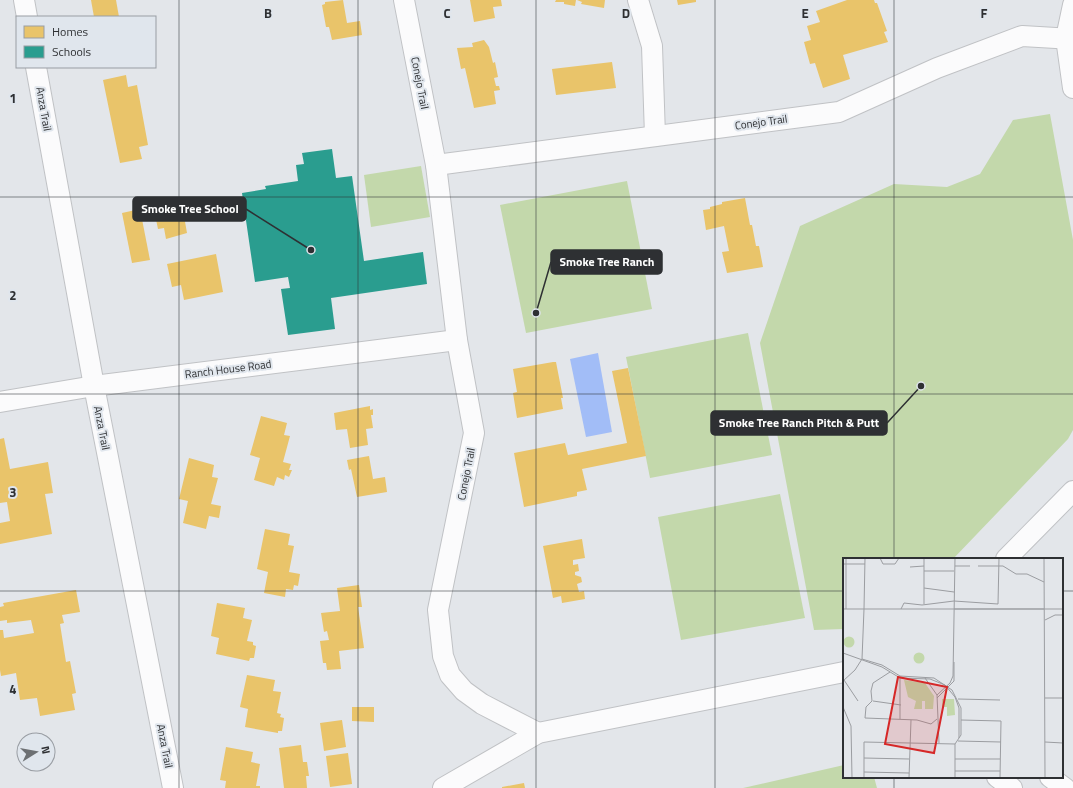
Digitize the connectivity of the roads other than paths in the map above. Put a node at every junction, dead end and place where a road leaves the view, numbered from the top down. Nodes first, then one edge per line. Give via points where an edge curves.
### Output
1 (24, 0) edge
2 (404, 0) edge
3 (638, 0) edge
4 (1073, 5) edge
5 (27, 16) edge
6 (1070, 39) edge
7 (36, 68) edge
8 (1073, 88) edge
9 (655, 136) junction
10 (436, 165) junction
11 (457, 340) junction
12 (94, 386) junction
13 (0, 402) edge
14 (1073, 491) edge
15 (1007, 558) edge
16 (843, 672) edge
17 (538, 733) junction
18 (998, 778) edge
19 (1051, 778) edge
20 (173, 788) edge
21 (443, 788) edge
22 (1012, 788) edge
23 (1065, 788) edge

1 - 5 street
2 - 10 street, Conejo Trail
3 - 9 street via 652,46
4 - 6 street
6 - 8 street
6 - 9 street, Conejo Trail via 1022,36 937,68 839,112
7 - 12 street, Anza Trail
9 - 10 street, Conejo Trail
10 - 11 street, Conejo Trail
11 - 12 street, Ranch House Road
11 - 17 street, Conejo Trail via 474,433 438,610 442,656 450,675 464,691 482,704
12 - 13 street, Ranch House Road
12 - 20 street, Anza Trail
14 - 15 street
16 - 17 street
17 - 21 street
18 - 22 street
19 - 23 street

